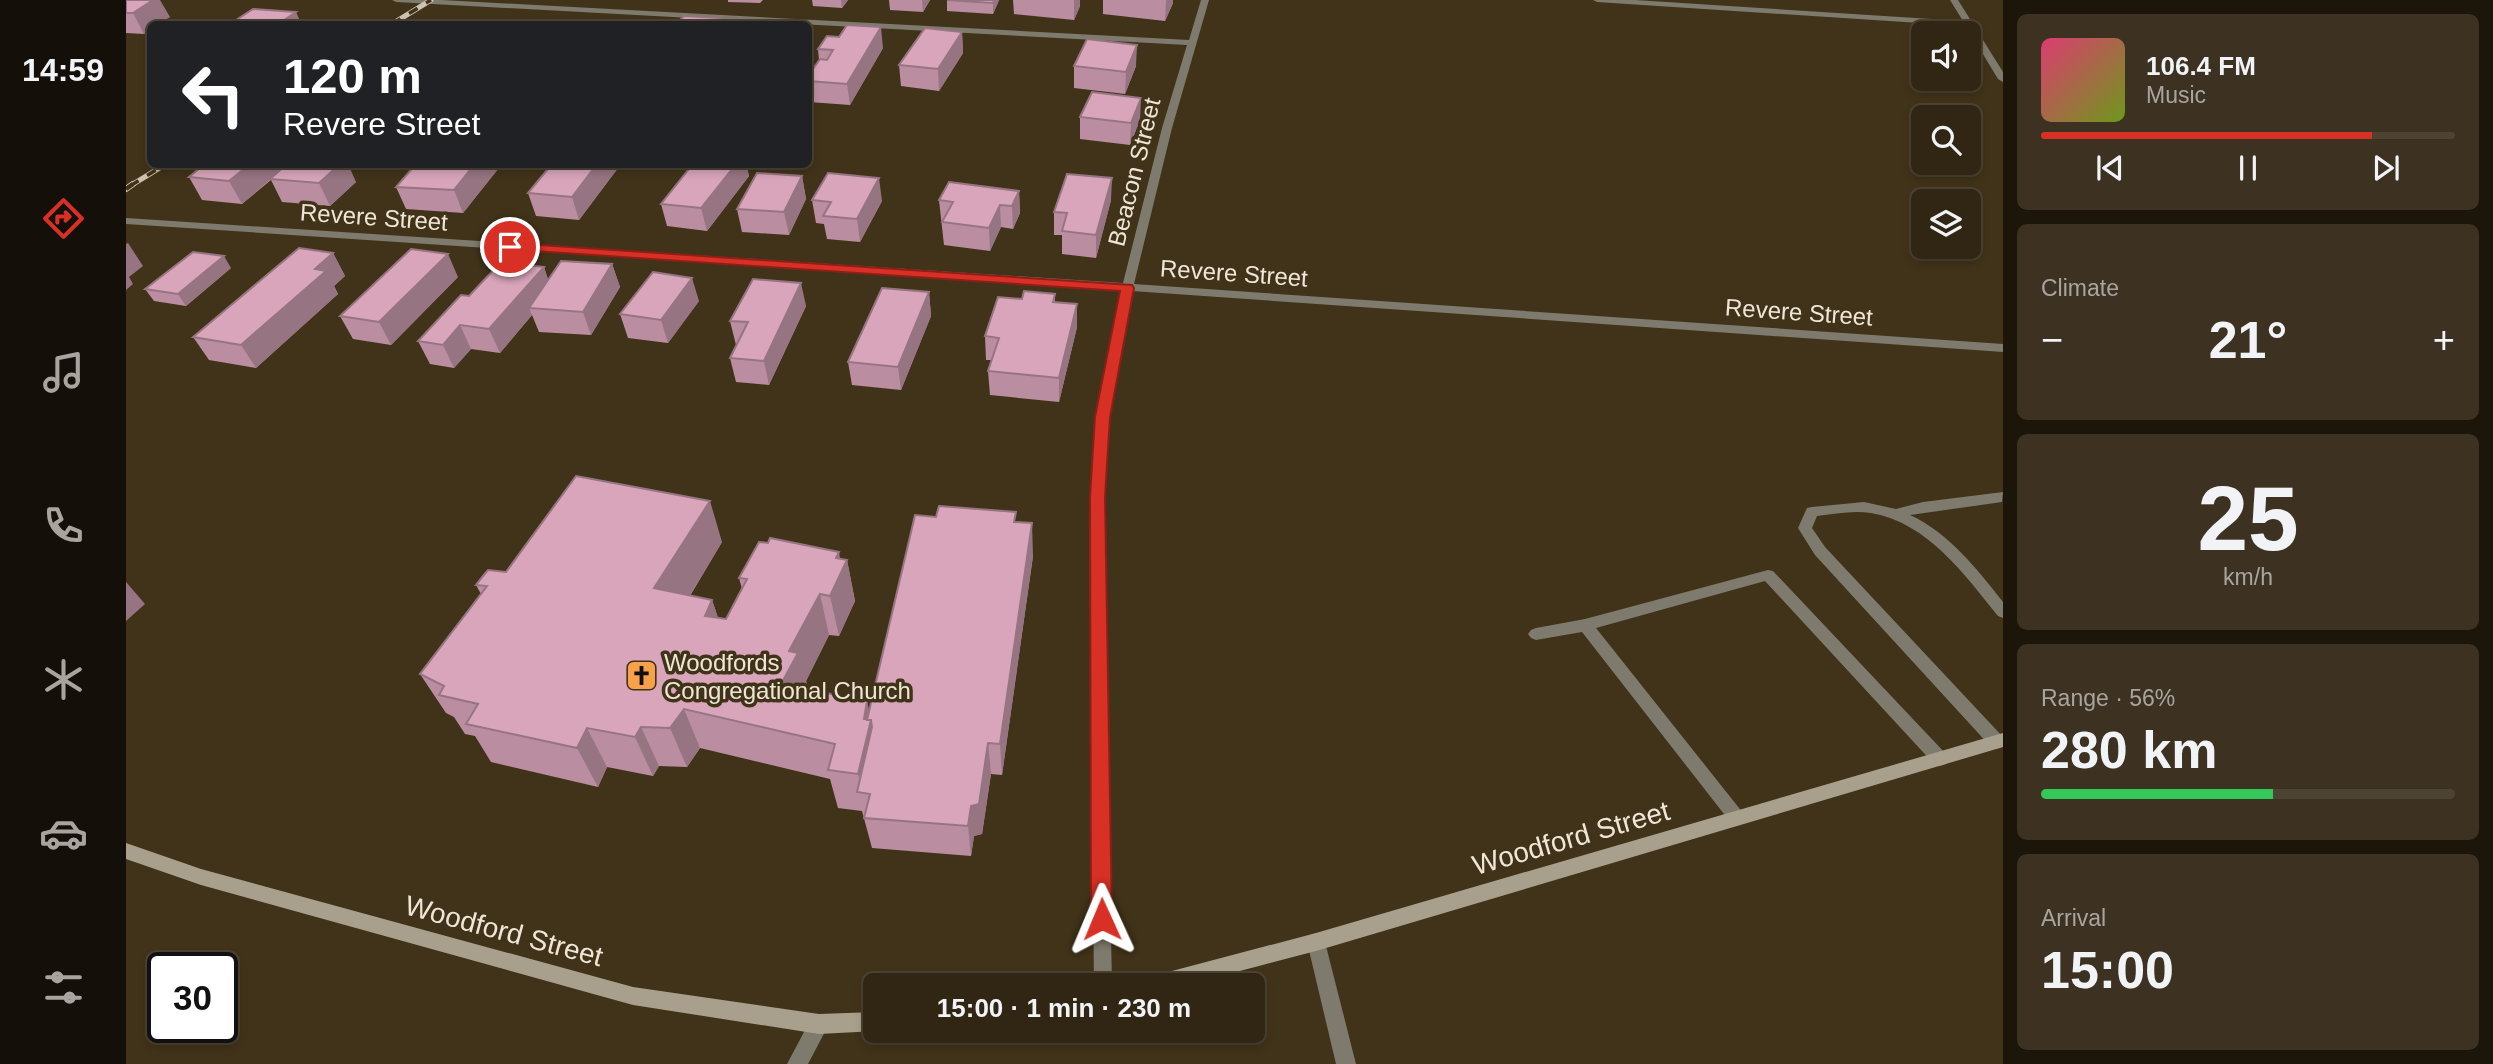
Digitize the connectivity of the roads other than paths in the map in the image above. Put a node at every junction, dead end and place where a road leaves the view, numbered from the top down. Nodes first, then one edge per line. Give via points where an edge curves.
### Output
1 (396, 0) edge
2 (1206, 0) edge
3 (1597, 0) edge
4 (1954, 0) edge
5 (784, 21) edge
6 (1923, 21) edge
7 (1968, 21) edge
8 (812, 23) edge
9 (1981, 42) edge
10 (1191, 43) junction
11 (2003, 79) edge
12 (126, 221) edge
13 (1127, 288) junction
14 (2003, 348) edge
15 (2002, 497) edge
16 (1897, 514) junction
17 (2003, 612) edge
18 (1585, 625) junction
19 (1536, 634) dead end
20 (2000, 741) edge
21 (1940, 759) junction
22 (1737, 818) junction
23 (126, 850) edge
24 (1316, 942) junction
25 (1103, 973) edge
26 (1198, 973) edge
27 (863, 1022) edge
28 (818, 1024) junction
29 (797, 1064) edge
30 (1346, 1064) edge

1 - 5 street
2 - 10 street, Beacon Street
3 - 6 street
4 - 7 street
8 - 10 street
9 - 11 street
10 - 13 street, Beacon Street
12 - 13 street, Revere Street
13 - 14 street, Revere Street
13 - 25 street, Beacon Street via 1103,417 1097,497
15 - 16 street
16 - 17 street via 1924,527 1953,551
16 - 20 street via 1868,508 1812,512 1805,528 1821,551
18 - 19 street
18 - 21 street via 1768,575
18 - 22 street
20 - 21 main road, Woodford Street
21 - 22 main road, Woodford Street
22 - 24 main road, Woodford Street
23 - 28 main road, Woodford Street via 201,877 633,996
24 - 26 main road, Woodford Street
24 - 30 street
27 - 28 main road, Woodford Street
28 - 29 street

